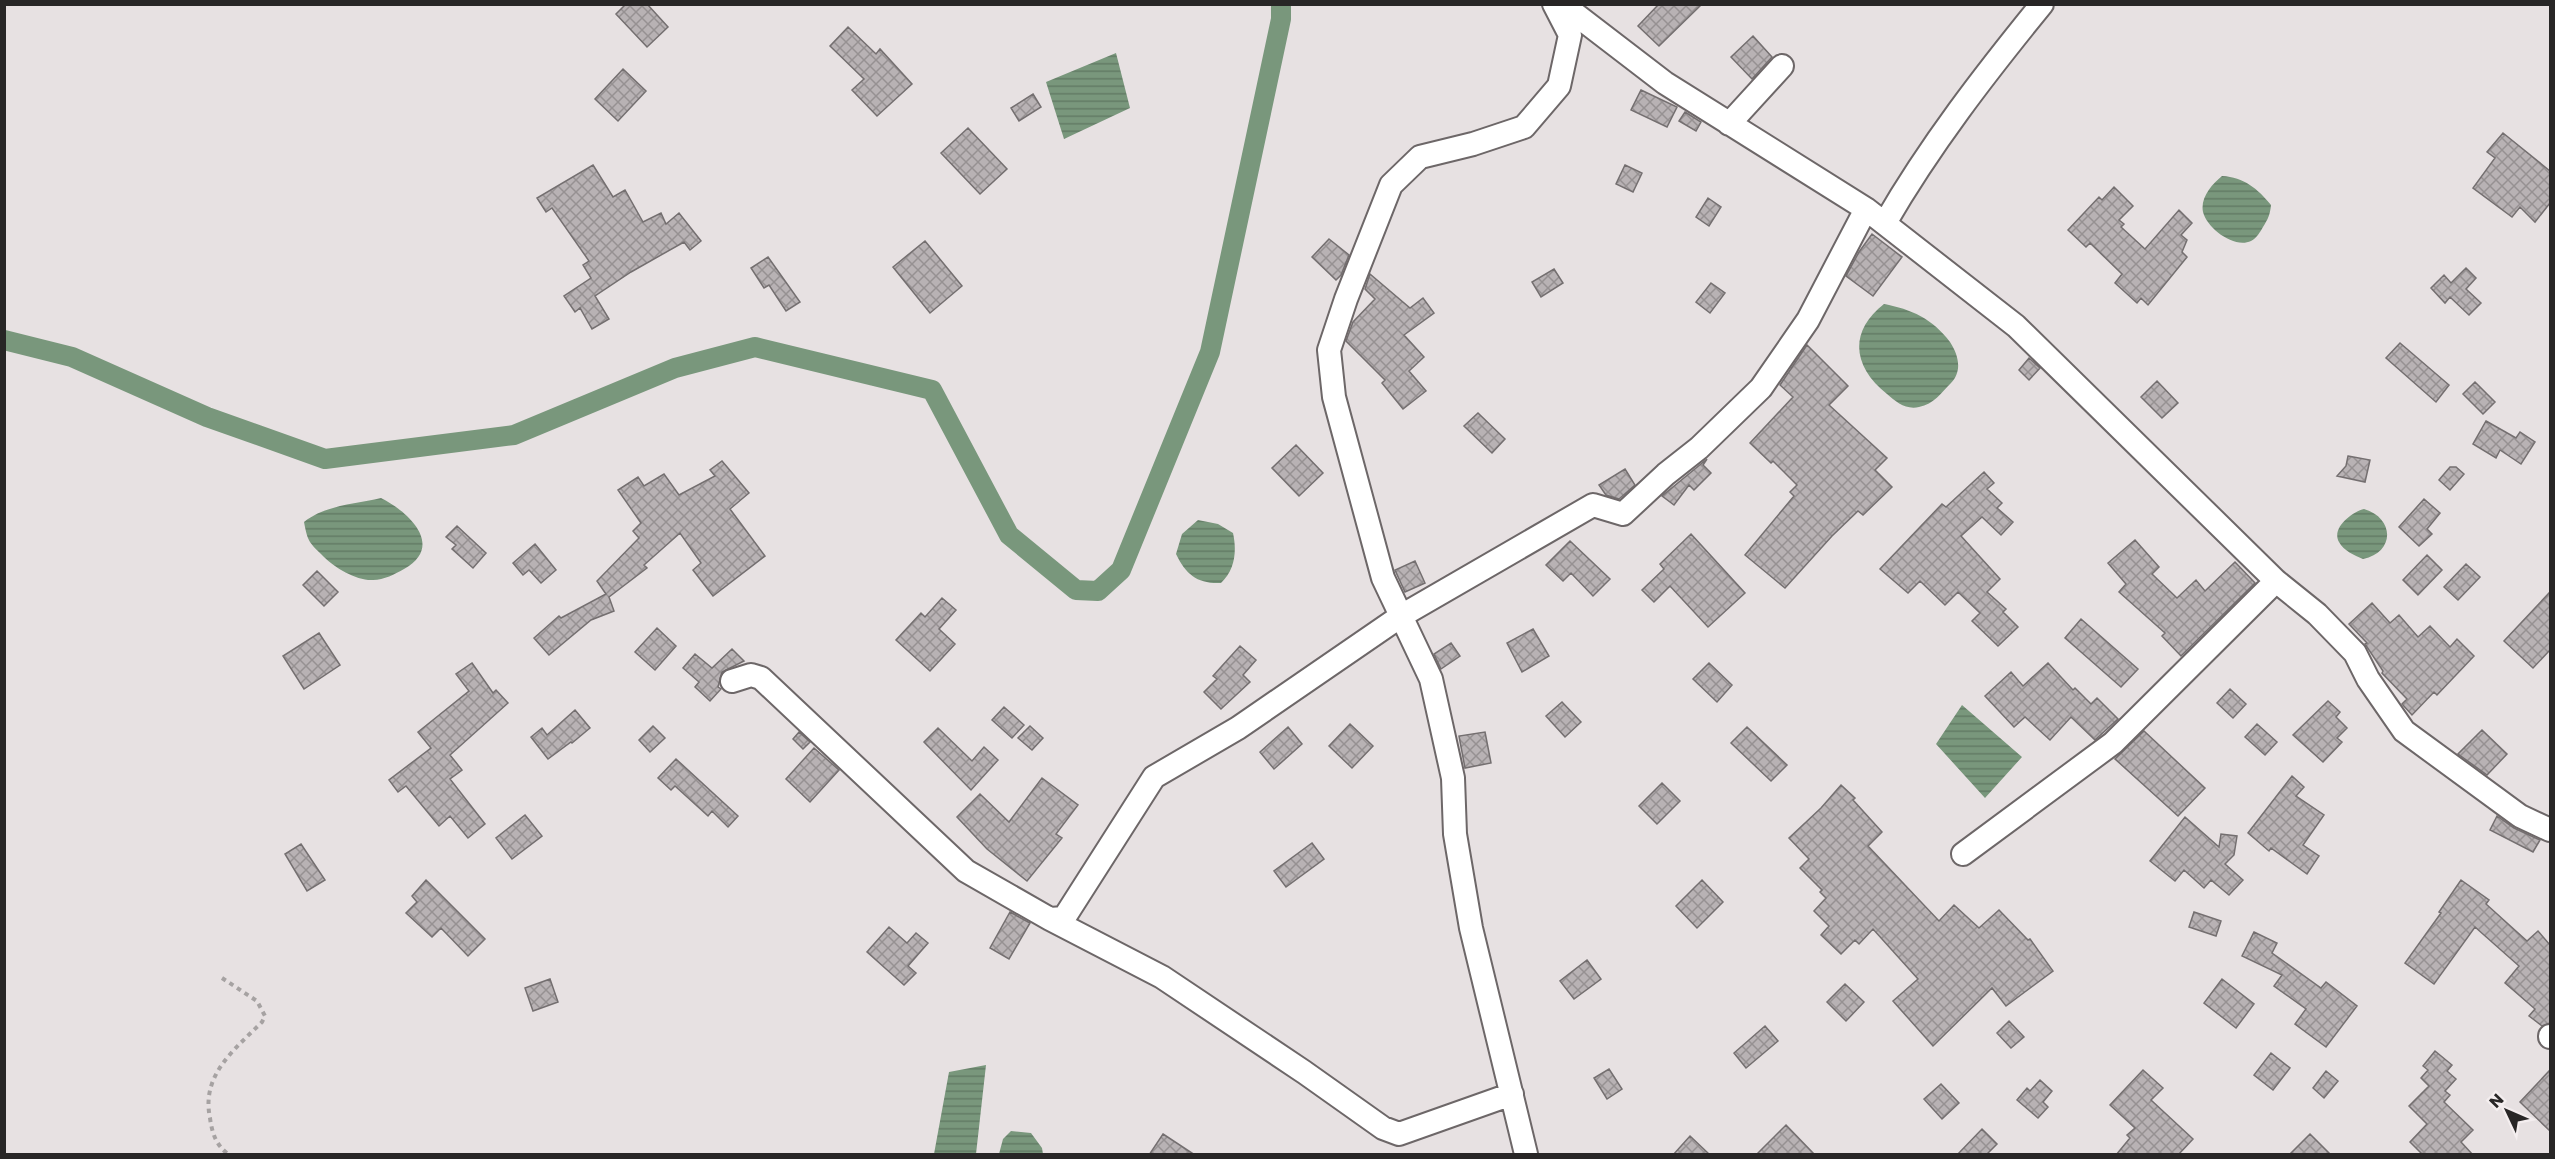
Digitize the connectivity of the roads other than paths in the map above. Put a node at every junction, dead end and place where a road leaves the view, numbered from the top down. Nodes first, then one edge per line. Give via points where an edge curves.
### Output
1 (1554, 4) edge
2 (1562, 4) edge
3 (2042, 4) edge
4 (1782, 66) dead end
5 (1729, 124) junction
6 (1866, 209) junction
7 (1885, 223) junction
8 (2276, 581) junction
9 (1401, 616) junction
10 (732, 681) dead end
11 (2550, 830) edge
12 (1963, 854) dead end
13 (1050, 919) junction
14 (1512, 1094) junction
15 (1526, 1155) edge

1 - 9 street via 1570,36 1559,86 1524,127 1420,157 1391,185 1329,350 1334,397 1364,510 1383,578
2 - 5 street via 1665,83
3 - 7 street via 1916,169
4 - 5 street
5 - 6 street
6 - 7 street
6 - 9 street via 1808,320 1761,388 1699,448 1623,514 1593,505
7 - 8 street via 2016,326
8 - 11 street via 2355,653 2404,731 2520,816
8 - 12 street via 2113,743
9 - 13 street via 1238,728 1154,777 1064,918
9 - 14 street via 1431,679 1453,778 1455,834 1471,928
10 - 13 street via 751,675 761,678 966,871
13 - 14 street via 1162,977 1383,1128 1399,1134
14 - 15 street

